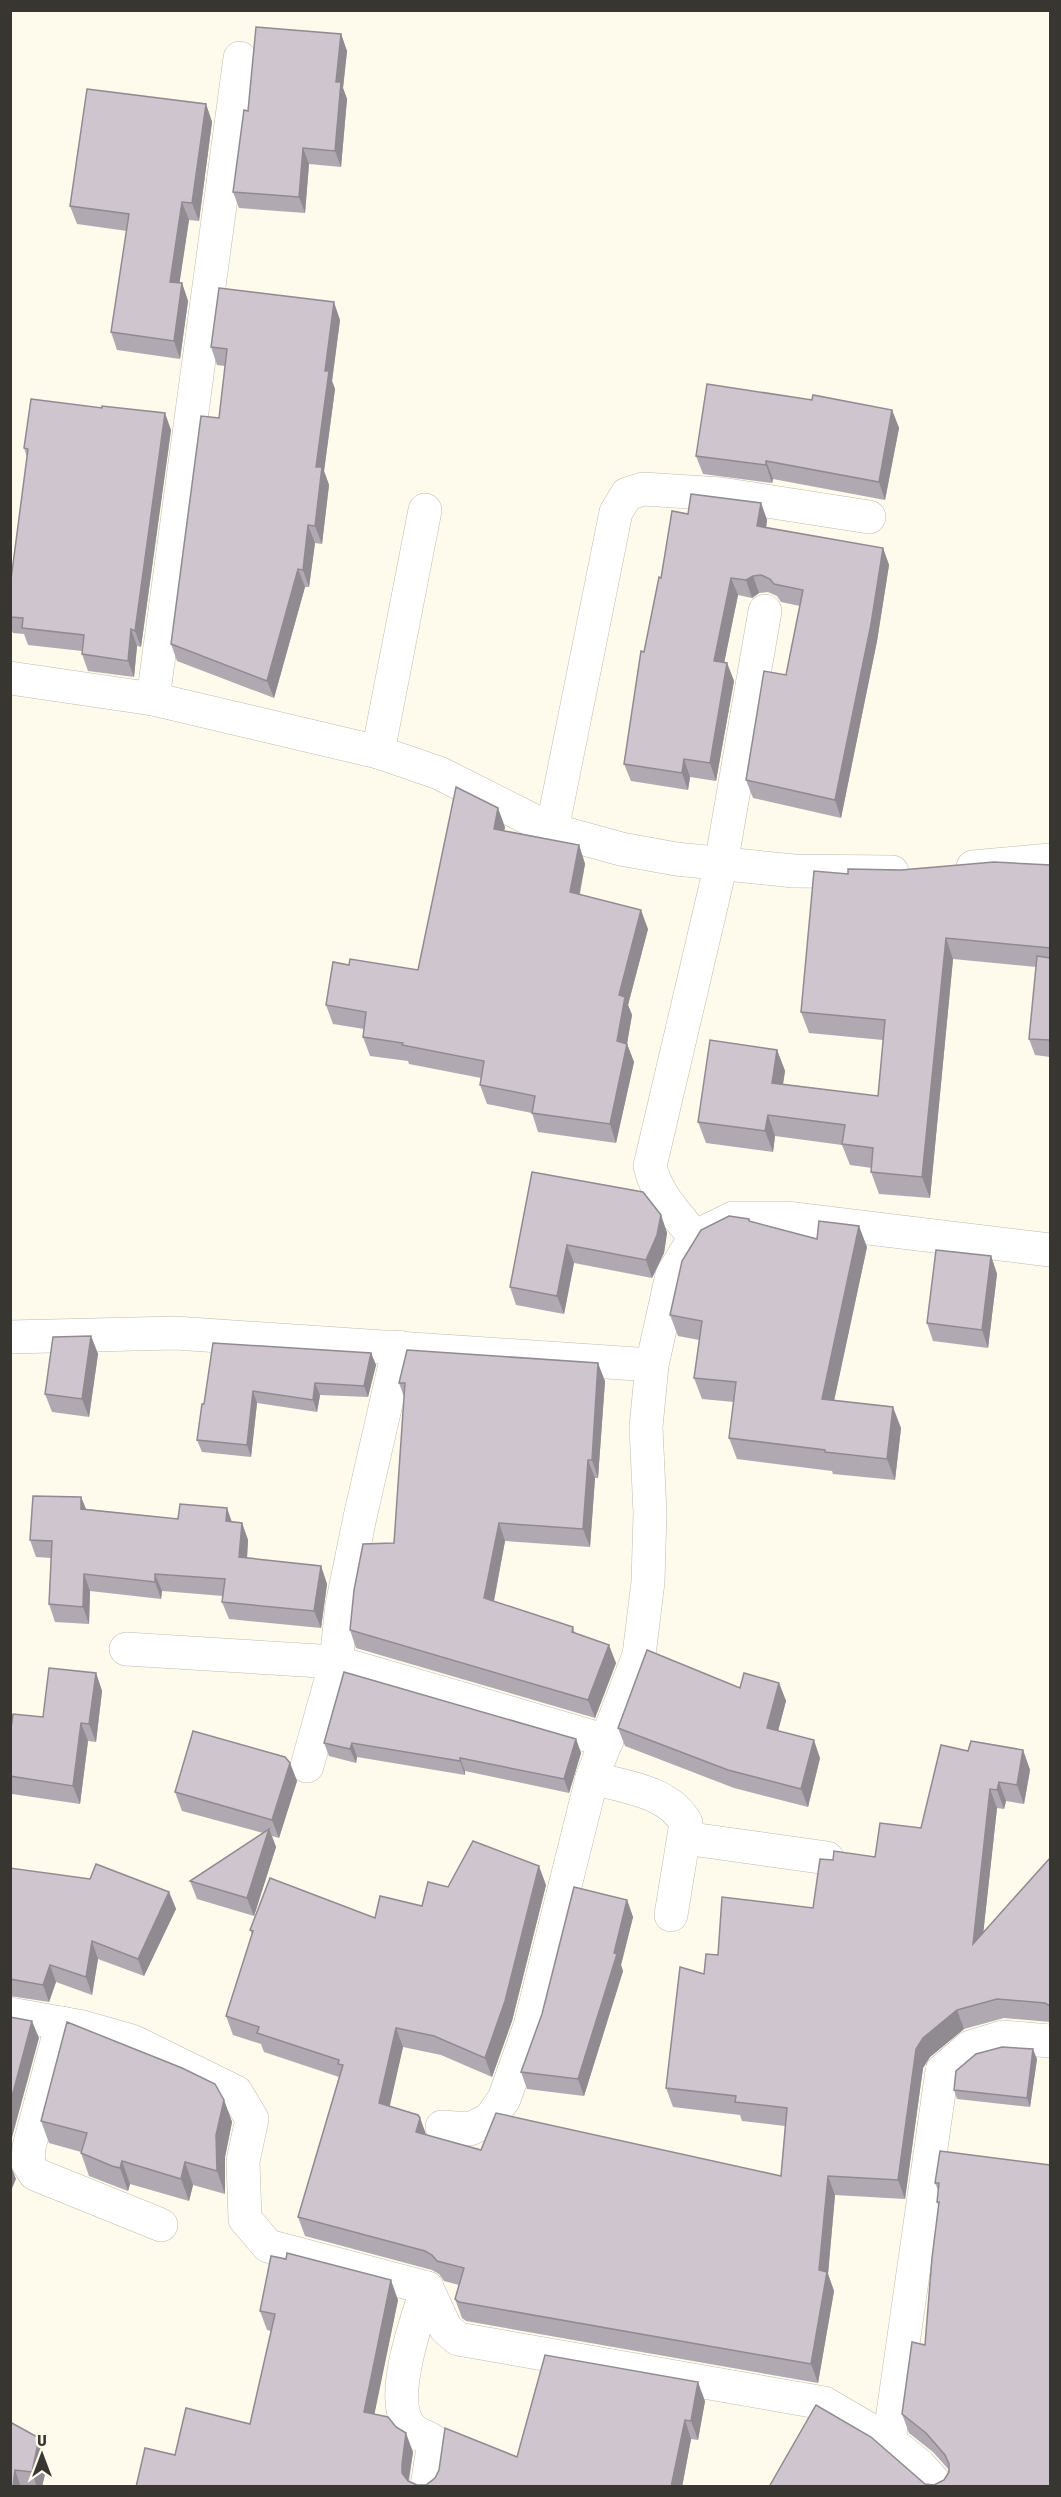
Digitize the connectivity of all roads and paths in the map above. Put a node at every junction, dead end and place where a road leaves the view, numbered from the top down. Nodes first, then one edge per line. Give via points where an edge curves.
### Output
1 (240, 58) dead end
2 (425, 510) dead end
3 (869, 517) dead end
4 (765, 610) dead end
5 (10, 678) edge
6 (153, 699) junction
7 (378, 752) junction
8 (552, 830) junction
9 (1050, 860) edge
10 (721, 864) junction
11 (695, 1237) junction
12 (1050, 1251) edge
13 (10, 1337) edge
14 (399, 1347) junction
15 (652, 1365) junction
16 (126, 1649) dead end
17 (336, 1662) junction
18 (607, 1741) junction
19 (307, 1766) dead end
20 (592, 1778) junction
21 (684, 1838) junction
22 (827, 1858) edge
23 (671, 1915) dead end
24 (10, 2014) edge
25 (62, 2024) junction
26 (1050, 2041) edge
27 (442, 2127) dead end
28 (161, 2225) dead end
29 (427, 2288) junction
30 (889, 2441) junction
31 (427, 2487) edge
32 (938, 2487) edge

1 - 6 street
2 - 7 street
3 - 8 street via 721,494 643,489 627,494 616,512
4 - 10 street
5 - 6 street
6 - 7 street
7 - 8 street via 439,773
8 - 10 street via 621,849
9 - 10 street via 929,870 794,871
10 - 11 street via 650,1166 653,1180
11 - 12 street via 733,1218 786,1218
11 - 15 street via 672,1275
13 - 14 street via 175,1333
14 - 15 street
14 - 17 street via 344,1594
15 - 18 street via 646,1427 648,1582 639,1655
16 - 17 street
17 - 18 street
17 - 19 street
18 - 20 street
20 - 21 street via 662,1798 679,1810 686,1822
20 - 27 street via 530,2026 504,2099 490,2119 470,2128
21 - 22 street
21 - 23 street
24 - 25 street
25 - 28 street via 28,2163 35,2174
25 - 29 street via 132,2041 236,2092 252,2119 243,2161 246,2219 268,2246
26 - 30 street via 1003,2037 970,2047 942,2071
29 - 30 street via 447,2329 458,2339 825,2403
29 - 31 street via 408,2354 401,2396 403,2413 414,2431 435,2442
30 - 32 street via 919,2465

